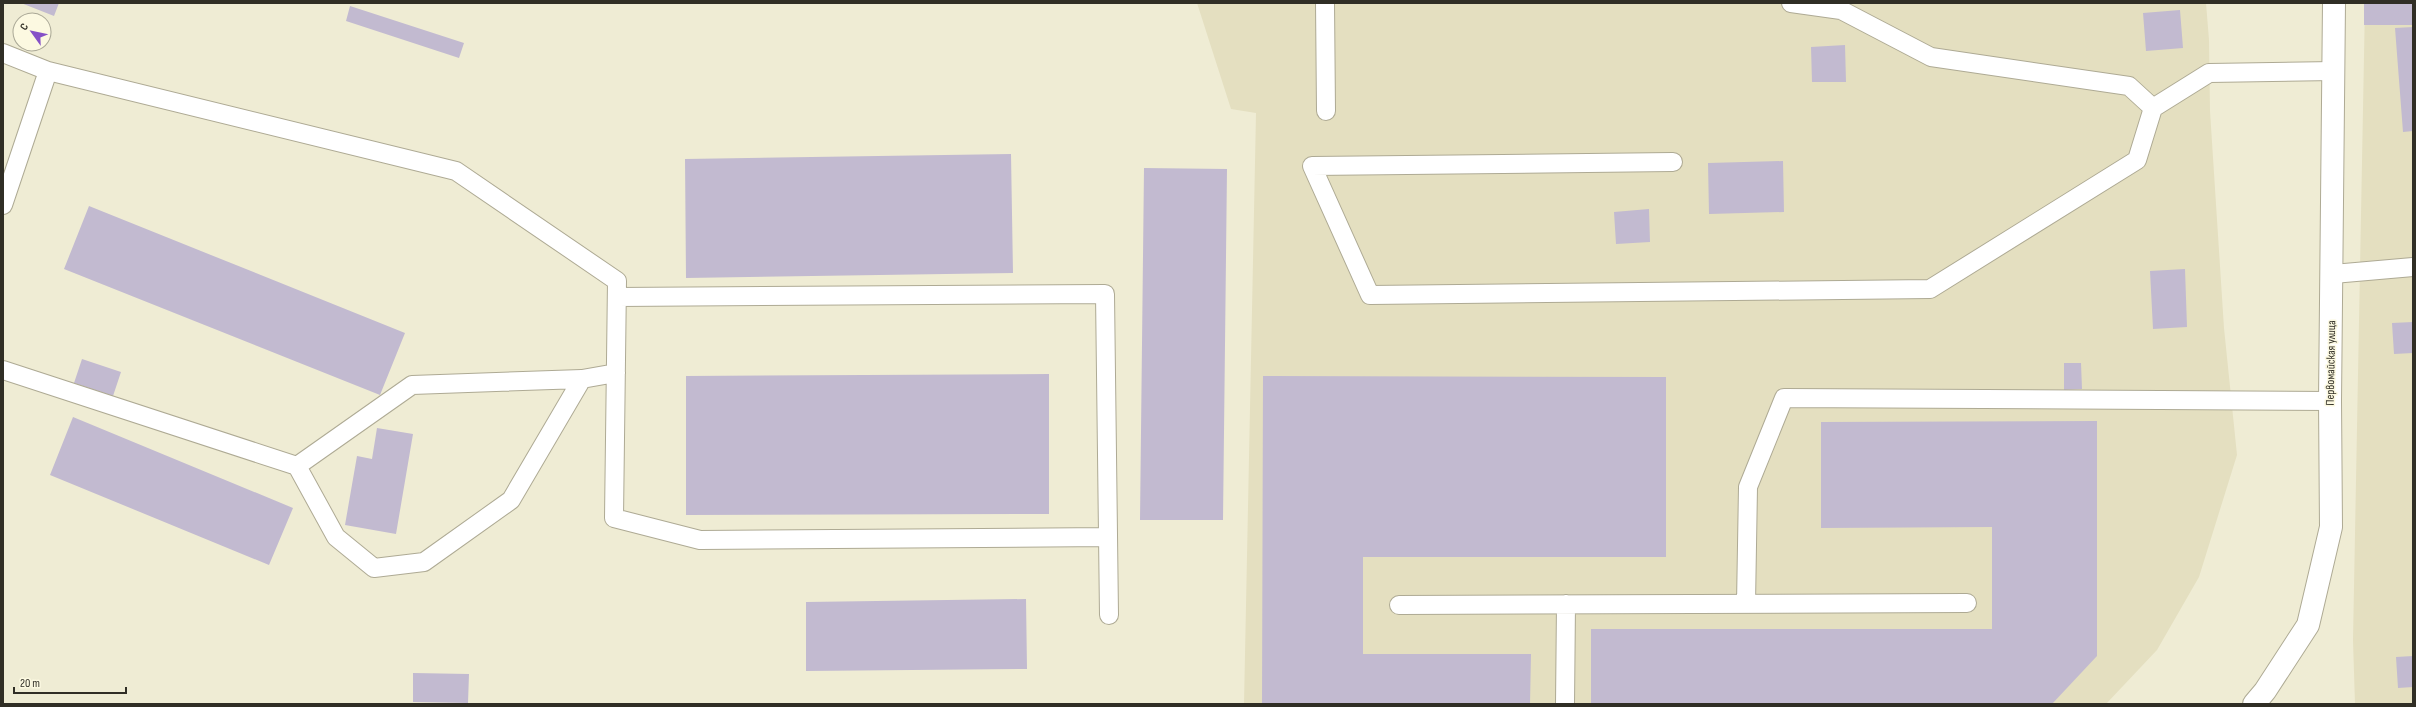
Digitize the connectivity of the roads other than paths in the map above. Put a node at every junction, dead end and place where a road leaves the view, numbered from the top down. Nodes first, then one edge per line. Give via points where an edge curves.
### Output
1 (1325, 3) edge
2 (1791, 3) edge
3 (2334, 3) edge
4 (3, 53) edge
5 (48, 71) junction
6 (2334, 71) junction
7 (2153, 108) junction
8 (1326, 111) dead end
9 (1673, 162) dead end
10 (3, 205) edge
11 (2413, 267) edge
12 (2333, 274) junction
13 (617, 297) junction
14 (3, 370) edge
15 (616, 373) junction
16 (582, 379) junction
17 (2330, 401) junction
18 (297, 466) junction
19 (1108, 537) junction
20 (1967, 603) dead end
21 (1566, 604) junction
22 (1746, 604) junction
23 (1399, 605) dead end
24 (1109, 615) dead end
25 (1565, 704) edge
26 (2254, 704) edge

1 - 8 lane
2 - 7 lane via 1841,10 1931,57 2129,86
3 - 6 street, Первомайская улица
4 - 5 lane
5 - 10 lane
5 - 13 lane via 456,171 617,281
6 - 7 lane via 2209,73
6 - 12 street, Первомайская улица
7 - 9 lane via 2137,160 1930,289 1370,295 1312,166
11 - 12 lane
12 - 17 street, Первомайская улица
13 - 15 lane
13 - 19 lane via 1105,294
14 - 18 lane
15 - 16 lane
15 - 19 lane via 614,518 700,540
16 - 18 lane via 412,385
16 - 18 lane via 512,500 424,562 374,568 336,537
17 - 22 lane via 1784,398 1748,487
17 - 26 street, Первомайская улица via 2331,527 2308,625
19 - 24 lane
20 - 22 lane
21 - 22 lane
21 - 23 lane
21 - 25 lane

